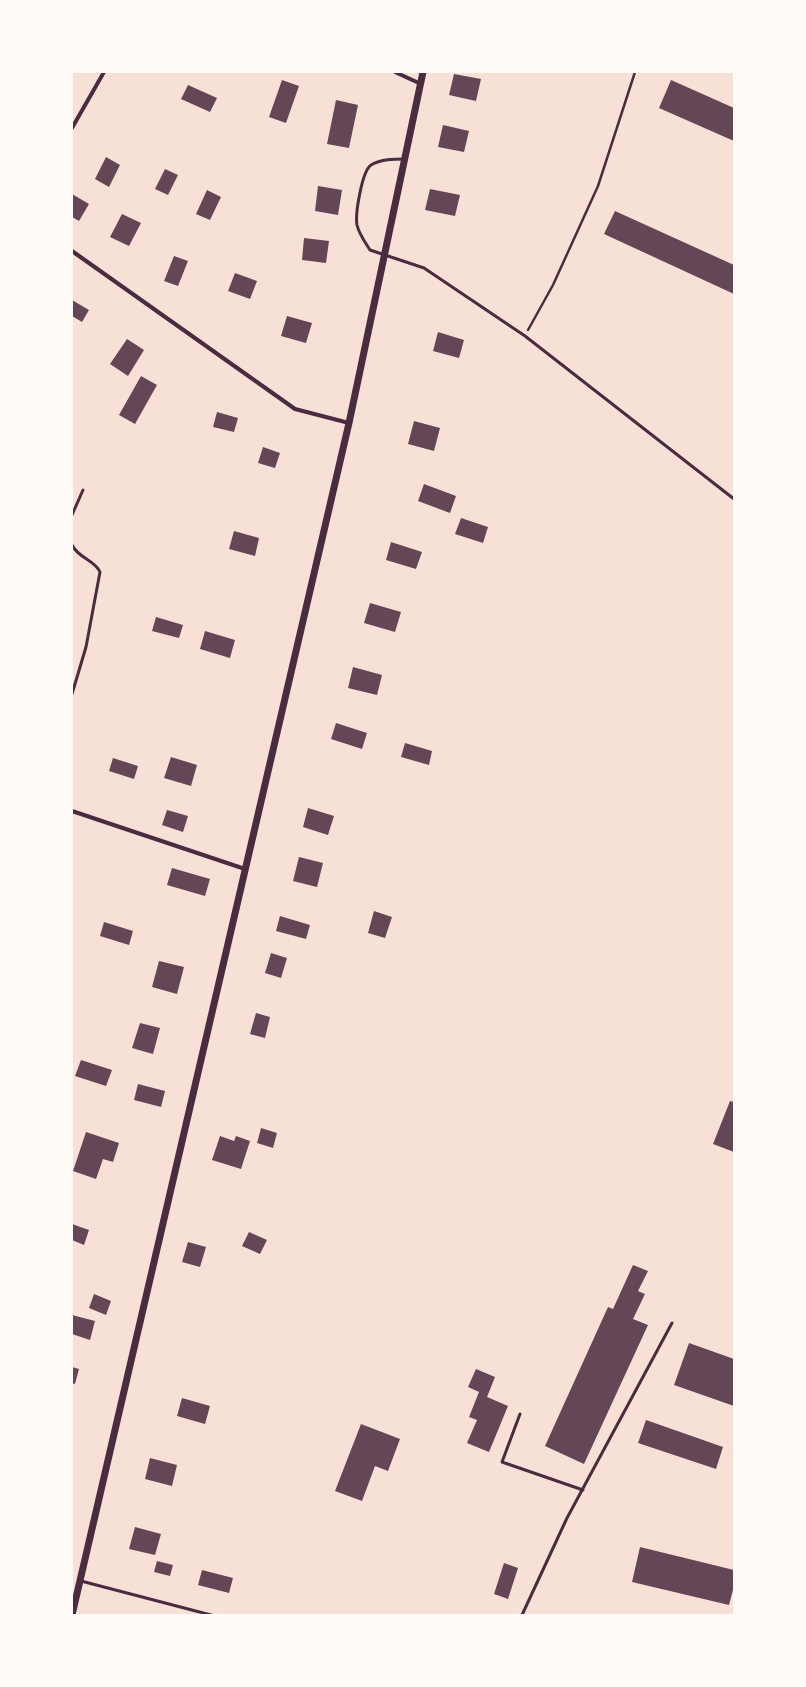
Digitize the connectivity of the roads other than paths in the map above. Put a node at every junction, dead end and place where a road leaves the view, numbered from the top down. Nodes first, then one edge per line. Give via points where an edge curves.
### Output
1 (104, 72) edge
2 (395, 72) edge
3 (423, 72) edge
4 (421, 84) junction
5 (72, 128) edge
6 (405, 159) junction
7 (72, 251) edge
8 (385, 254) junction
9 (349, 423) junction
10 (83, 490) dead end
11 (734, 499) edge
12 (72, 515) edge
13 (72, 545) edge
14 (72, 694) edge
15 (72, 811) edge
16 (245, 869) junction
17 (672, 1323) dead end
18 (520, 1414) dead end
19 (583, 1490) junction
20 (79, 1581) junction
21 (72, 1613) edge
22 (211, 1615) edge
23 (522, 1615) edge

1 - 5 street
2 - 4 street
3 - 4 street
4 - 6 street
6 - 8 street
6 - 8 lane via 388,159 366,170 359,198 357,223 361,235 370,250
7 - 9 street via 295,409
8 - 9 street
8 - 11 lane via 424,268 525,336
9 - 16 street
10 - 12 lane
13 - 14 lane via 74,550 98,566 100,572 86,647
15 - 16 street
16 - 20 street
17 - 19 lane
18 - 19 lane via 502,1462
19 - 23 lane via 567,1518
20 - 21 street
20 - 22 lane

